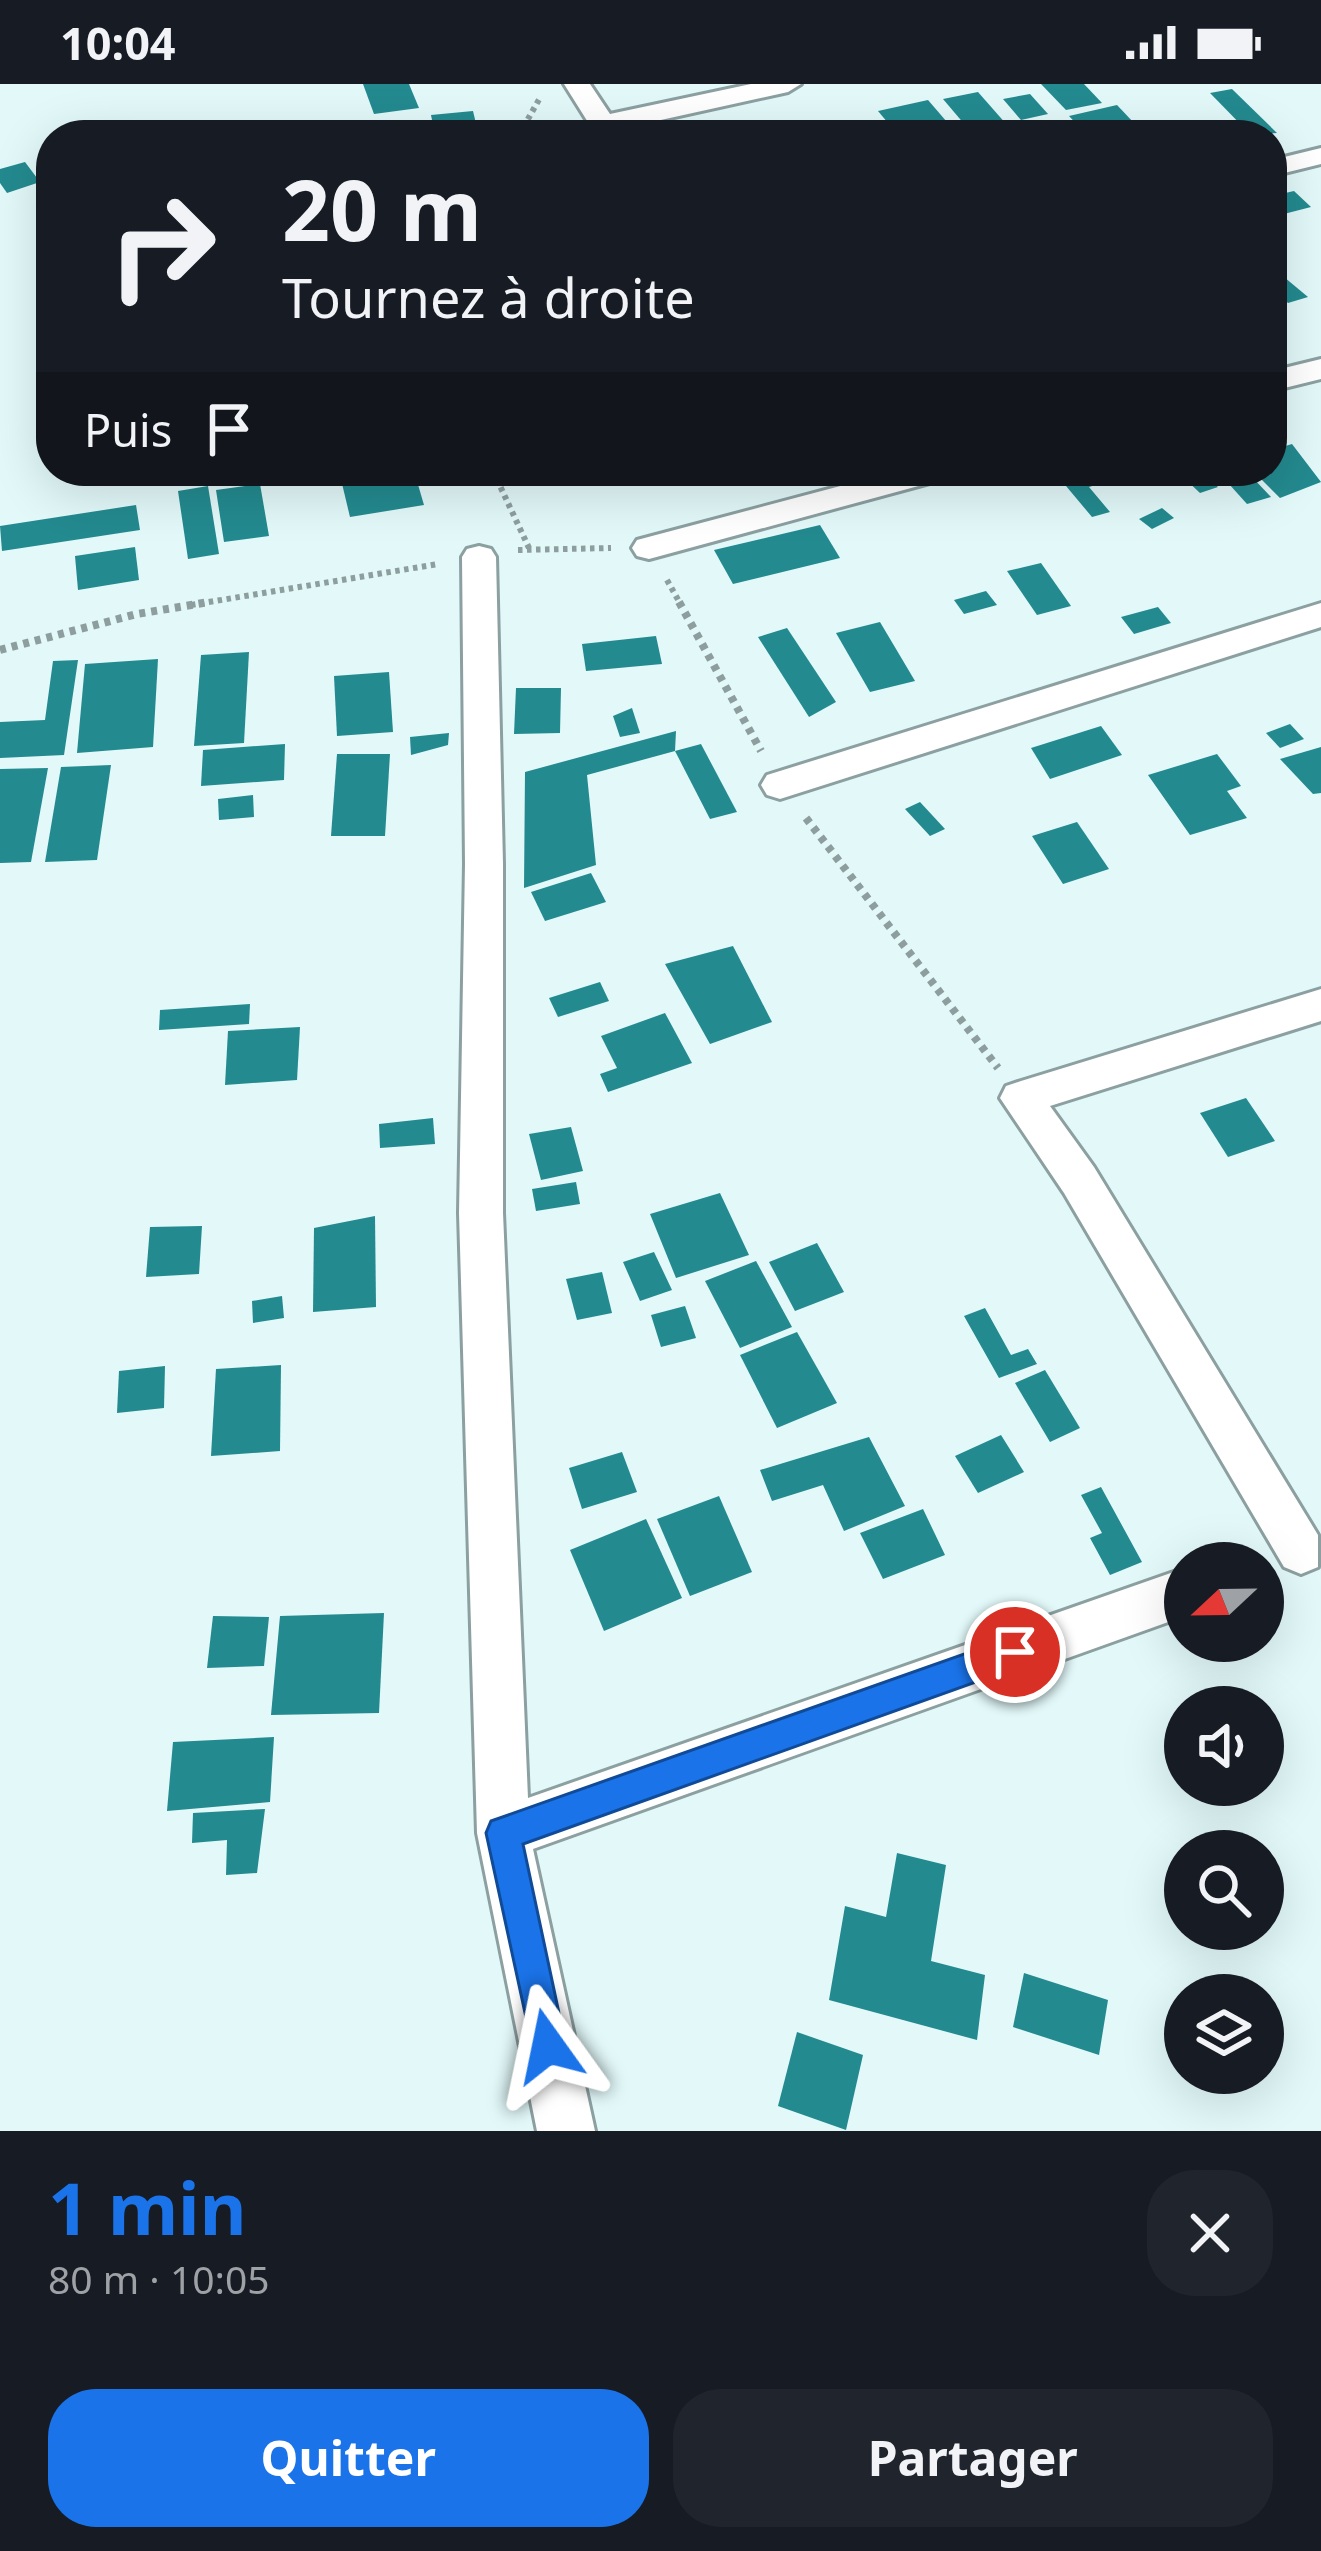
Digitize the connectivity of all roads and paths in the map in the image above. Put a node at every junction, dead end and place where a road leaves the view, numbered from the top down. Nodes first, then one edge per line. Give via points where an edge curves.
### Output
1 (548, 84) edge
2 (577, 84) edge
3 (788, 84) edge
4 (528, 120) edge
5 (601, 120) edge
6 (643, 120) edge
7 (1321, 156) edge
8 (1287, 164) edge
9 (1321, 369) edge
10 (1287, 377) edge
11 (500, 486) edge
12 (880, 486) edge
13 (529, 548) junction
14 (649, 548) junction
15 (478, 557) junction
16 (1321, 615) edge
17 (0, 650) edge
18 (780, 785) junction
19 (1321, 1005) edge
20 (1021, 1098) junction
21 (1295, 1553) edge
22 (1164, 1599) edge
23 (503, 1833) junction
24 (566, 2131) edge

1 - 4 path
2 - 5 street
3 - 6 street
7 - 8 street
9 - 10 street
11 - 13 path
12 - 14 street
13 - 14 path
13 - 15 path
14 - 18 path
15 - 17 path via 137,614
15 - 23 street via 482,1213
16 - 18 street
18 - 20 path
19 - 20 street
20 - 21 street via 1079,1180
22 - 23 street
23 - 24 street

